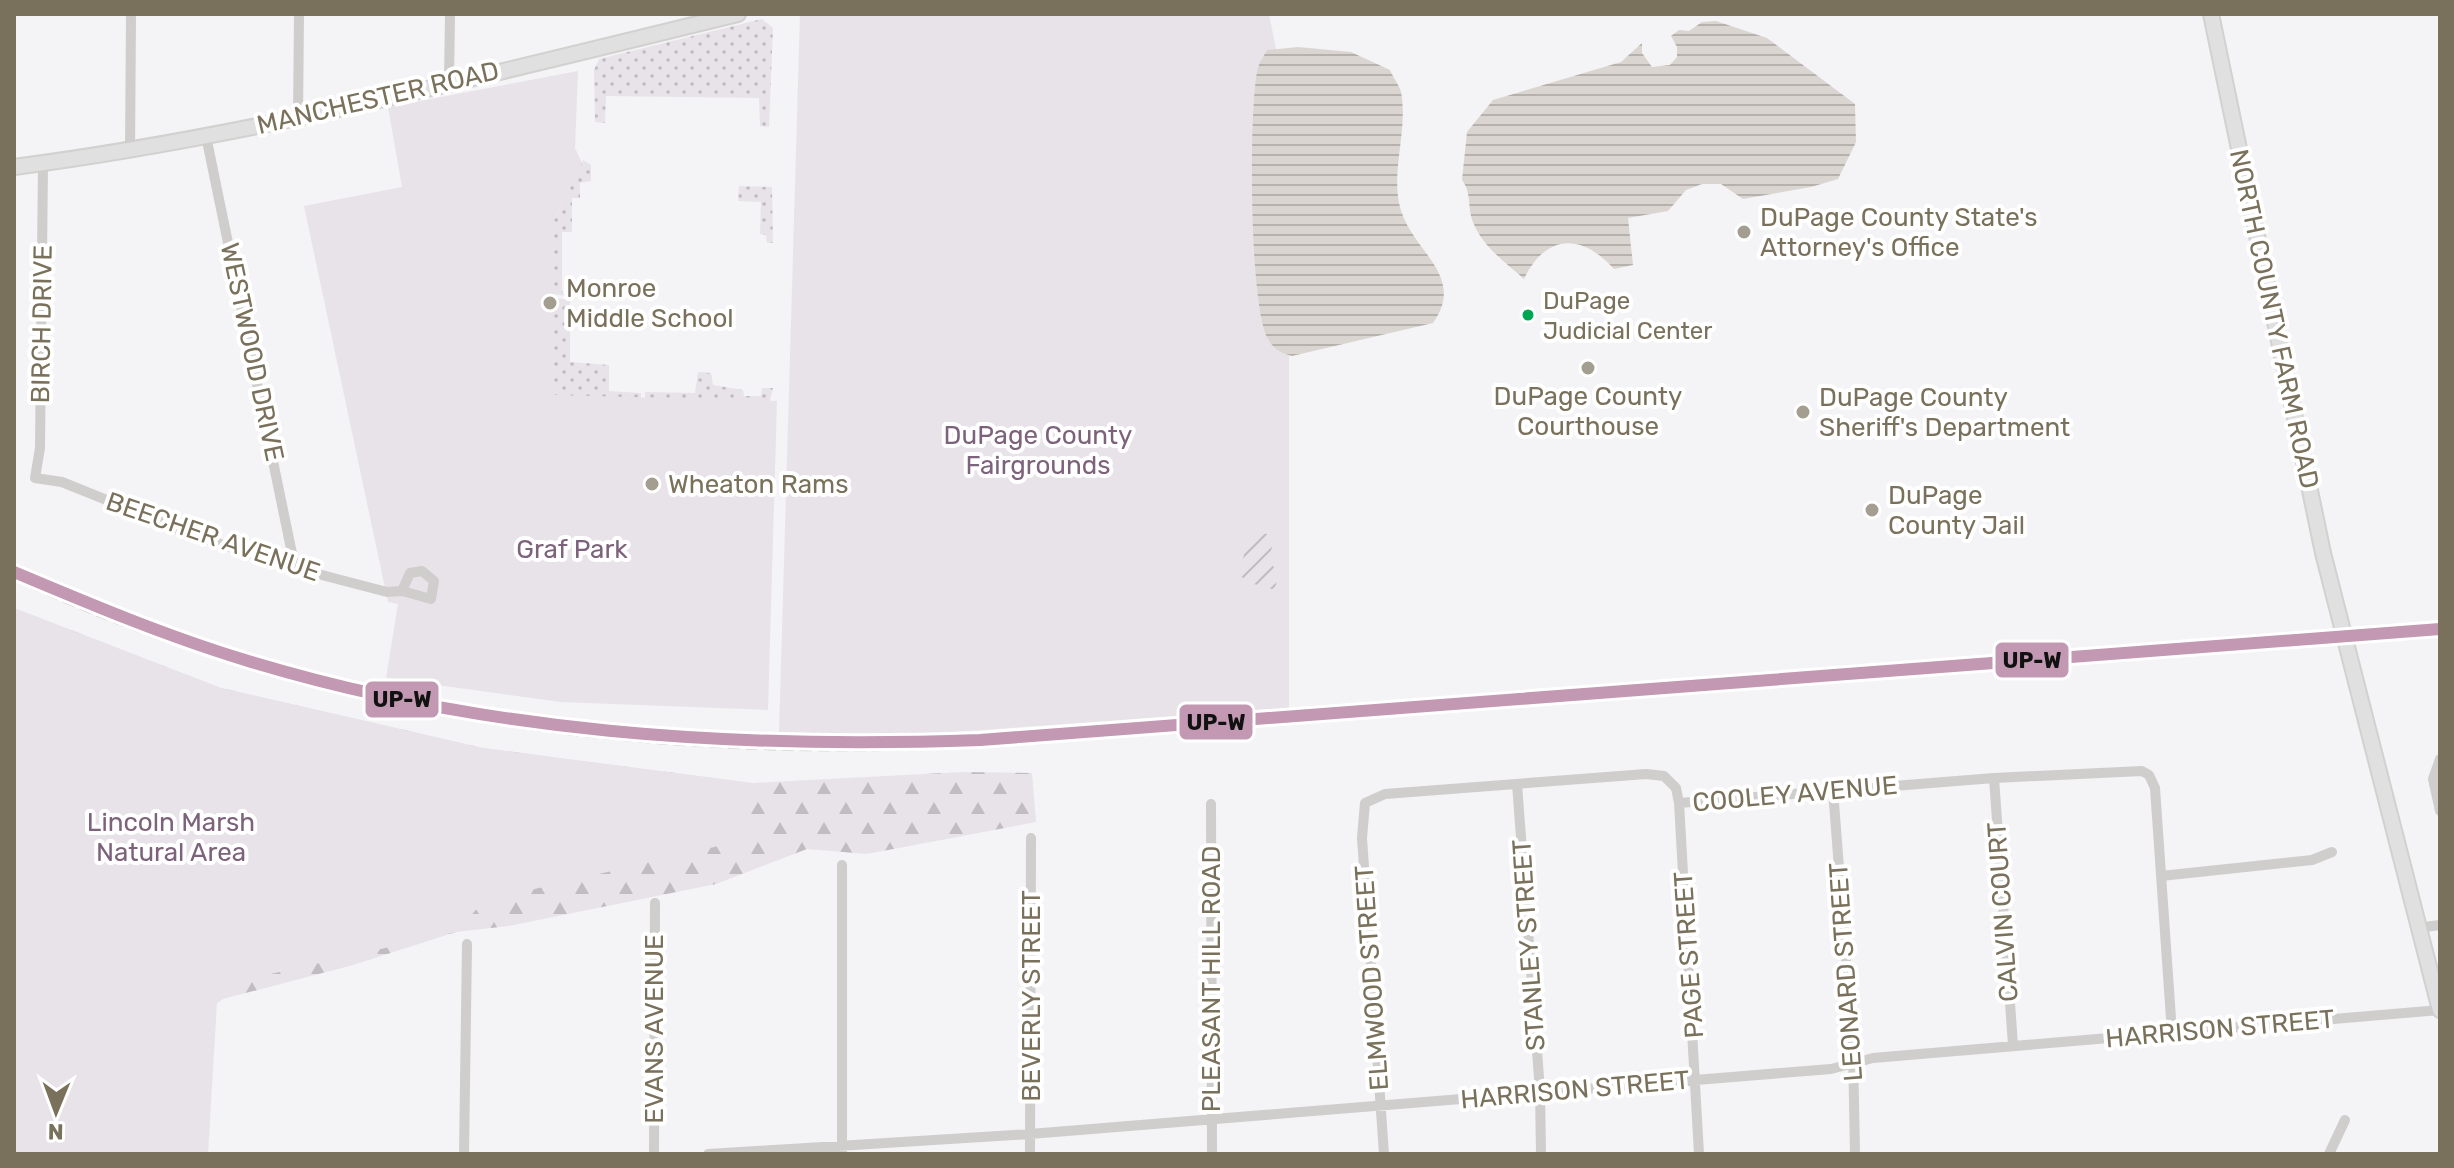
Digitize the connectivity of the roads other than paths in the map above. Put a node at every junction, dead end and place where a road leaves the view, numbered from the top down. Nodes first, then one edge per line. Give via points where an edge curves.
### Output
1 (131, 14) edge
2 (299, 14) edge
3 (450, 14) edge
4 (738, 14) edge
5 (2211, 14) edge
6 (449, 82) junction
7 (298, 117) junction
8 (206, 136) junction
9 (130, 152) junction
10 (43, 163) junction
11 (14, 167) edge
12 (41, 479) joint
13 (295, 568) junction
14 (402, 591) dead end
15 (2440, 759) edge
16 (1994, 778) junction
17 (1517, 784) junction
18 (1833, 790) junction
19 (1365, 803) joint
20 (1679, 803) junction
21 (1211, 804) dead end
22 (2440, 811) edge
23 (1031, 838) dead end
24 (2332, 852) dead end
25 (842, 865) dead end
26 (2161, 876) junction
27 (655, 903) dead end
28 (2440, 925) edge
29 (2417, 928) junction
30 (467, 944) dead end
31 (2440, 1010) edge
32 (2172, 1033) junction
33 (2013, 1045) junction
34 (1854, 1062) junction
35 (1698, 1080) junction
36 (1540, 1091) junction
37 (1382, 1106) junction
38 (1212, 1120) junction
39 (2345, 1120) dead end
40 (1030, 1134) junction
41 (842, 1150) edge
42 (464, 1154) edge
43 (654, 1154) edge
44 (708, 1154) edge
45 (1030, 1154) edge
46 (1212, 1154) edge
47 (1384, 1154) edge
48 (1541, 1154) edge
49 (1699, 1154) edge
50 (1855, 1154) edge
51 (2329, 1154) edge

1 - 9 street
2 - 7 street
3 - 6 street
4 - 6 main road, MANCHESTER ROAD
5 - 29 main road, NORTH COUNTY FARM ROAD via 2339,623
6 - 7 main road, MANCHESTER ROAD
7 - 8 main road, MANCHESTER ROAD
8 - 9 main road, MANCHESTER ROAD
8 - 13 street, WESTWOOD DRIVE
9 - 10 main road, MANCHESTER ROAD
10 - 11 main road, MANCHESTER ROAD
10 - 12 street, BIRCH DRIVE via 40,448 35,478
12 - 13 street, BEECHER AVENUE via 62,482 193,535
13 - 14 street, BEECHER AVENUE via 387,592
15 - 22 street via 2433,779
16 - 18 street, COOLEY AVENUE
16 - 26 street, COOLEY AVENUE via 2135,770 2149,775 2155,788
16 - 33 street, CALVIN COURT
17 - 19 street, COOLEY AVENUE via 1385,794
17 - 20 street, COOLEY AVENUE via 1664,776 1676,788
17 - 36 street, STANLEY STREET
18 - 20 street, COOLEY AVENUE
18 - 34 street, LEONARD STREET
19 - 37 street, ELMWOOD STREET via 1362,829
20 - 35 street, PAGE STREET
21 - 38 street, PLEASANT HILL ROAD
23 - 40 street, BEVERLY STREET
24 - 26 street via 2312,860
25 - 41 street
26 - 32 street
27 - 43 street, EVANS AVENUE
28 - 29 street
29 - 31 main road
30 - 42 street
31 - 32 street, HARRISON STREET
32 - 33 street, HARRISON STREET
33 - 34 street, HARRISON STREET
34 - 35 street, HARRISON STREET via 1831,1069
34 - 50 street, LEONARD STREET
35 - 36 street, HARRISON STREET
35 - 49 street, PAGE STREET
36 - 37 street, HARRISON STREET
36 - 48 street, STANLEY STREET
37 - 38 street, HARRISON STREET
37 - 47 street, ELMWOOD STREET
38 - 40 street, HARRISON STREET
38 - 46 street, PLEASANT HILL ROAD
39 - 51 street
40 - 41 street, HARRISON STREET
40 - 45 street, BEVERLY STREET
41 - 44 street, HARRISON STREET

